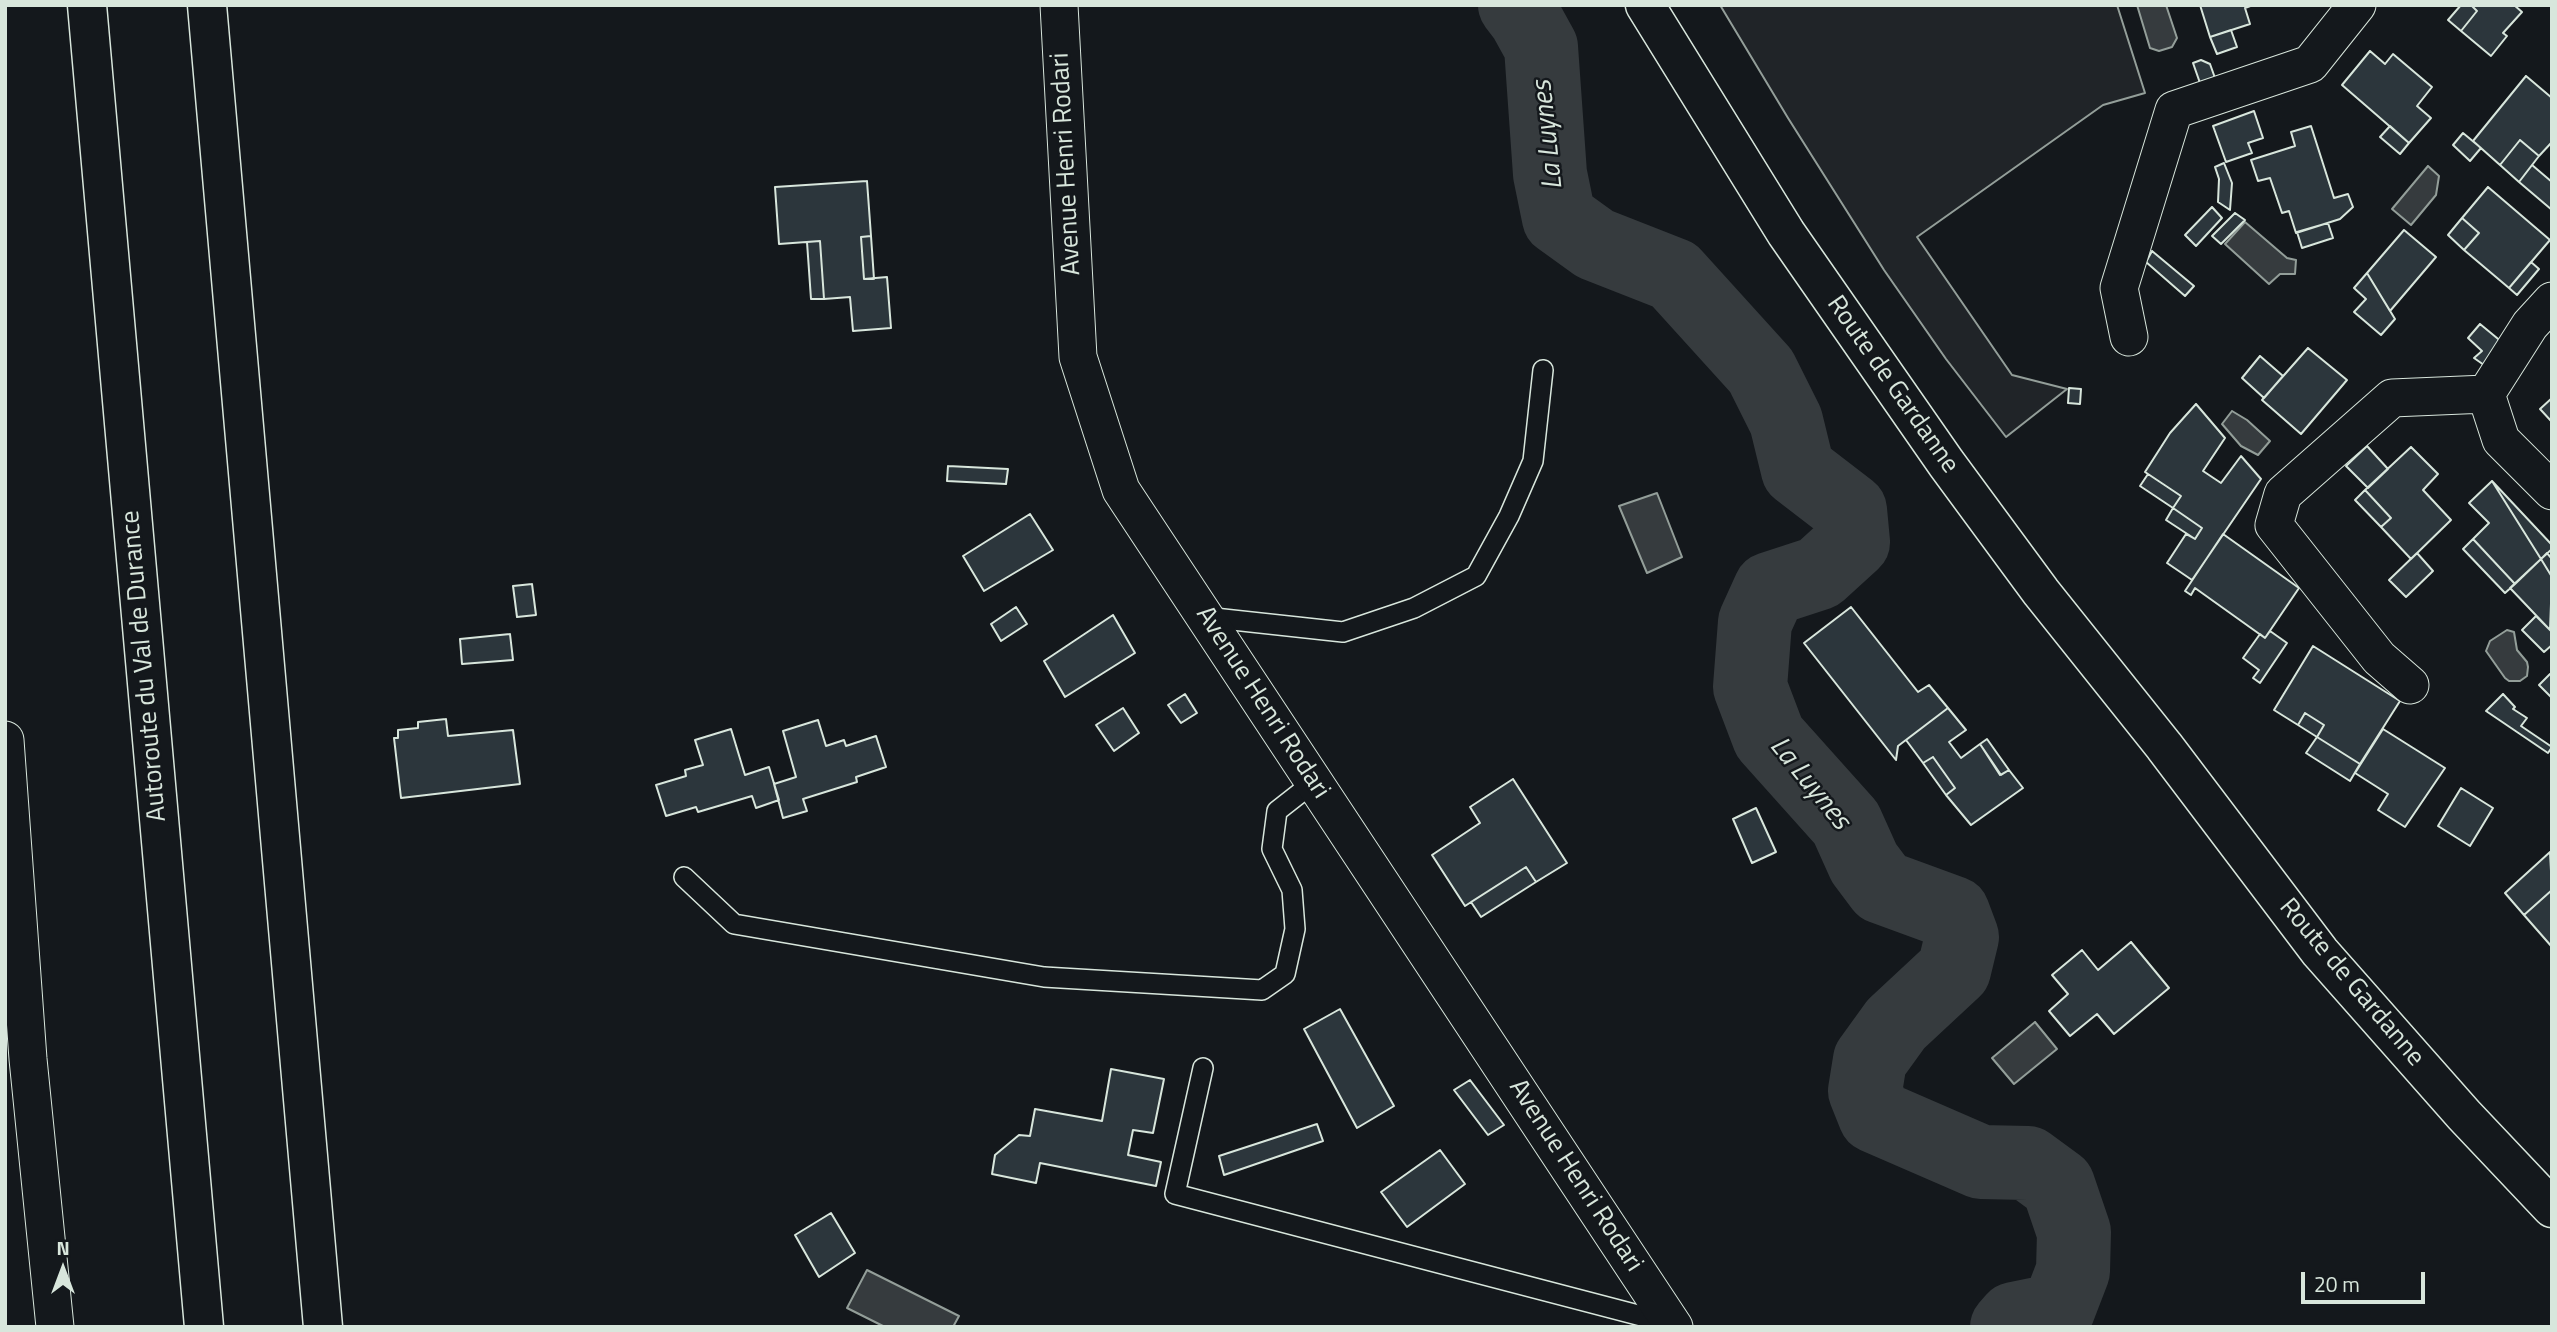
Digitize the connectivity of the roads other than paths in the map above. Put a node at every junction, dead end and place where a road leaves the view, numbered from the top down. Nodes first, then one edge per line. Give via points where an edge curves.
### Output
1 (87, 5) edge
2 (207, 5) edge
3 (1059, 5) edge
4 (1645, 5) edge
5 (2357, 5) edge
6 (2552, 301) edge
7 (2129, 337) dead end
8 (1543, 370) dead end
9 (2486, 394) junction
10 (2552, 491) edge
11 (1205, 617) junction
12 (2410, 685) dead end
13 (5, 740) edge
14 (2164, 746) junction
15 (1314, 782) junction
16 (684, 877) dead end
17 (1203, 1068) dead end
18 (2552, 1180) edge
19 (2552, 1208) edge
20 (1673, 1326) edge
21 (55, 1327) edge
22 (204, 1327) edge
23 (323, 1327) edge

1 - 22 main road, Autoroute du Val de Durance
2 - 23 main road
3 - 11 street, Avenue Henri Rodari via 1078,357 1121,490
4 - 14 main road, Route de Gardanne via 1786,233 1938,453
5 - 7 street via 2310,64 2174,110 2119,288
6 - 9 street
8 - 11 lane via 1533,461 1476,576 1414,608 1343,632
9 - 10 street via 2501,440
9 - 12 street via 2392,398 2283,494 2274,525 2379,658
11 - 15 street, Avenue Henri Rodari
13 - 21 street via 28,1059
14 - 18 main road, Route de Gardanne via 2475,1103
14 - 19 main road, Route de Gardanne via 2320,953
15 - 16 lane via 1277,811 1272,849 1292,890 1295,929 1285,974 1262,990 1044,977 734,924
15 - 20 street, Avenue Henri Rodari
17 - 20 lane via 1175,1194

